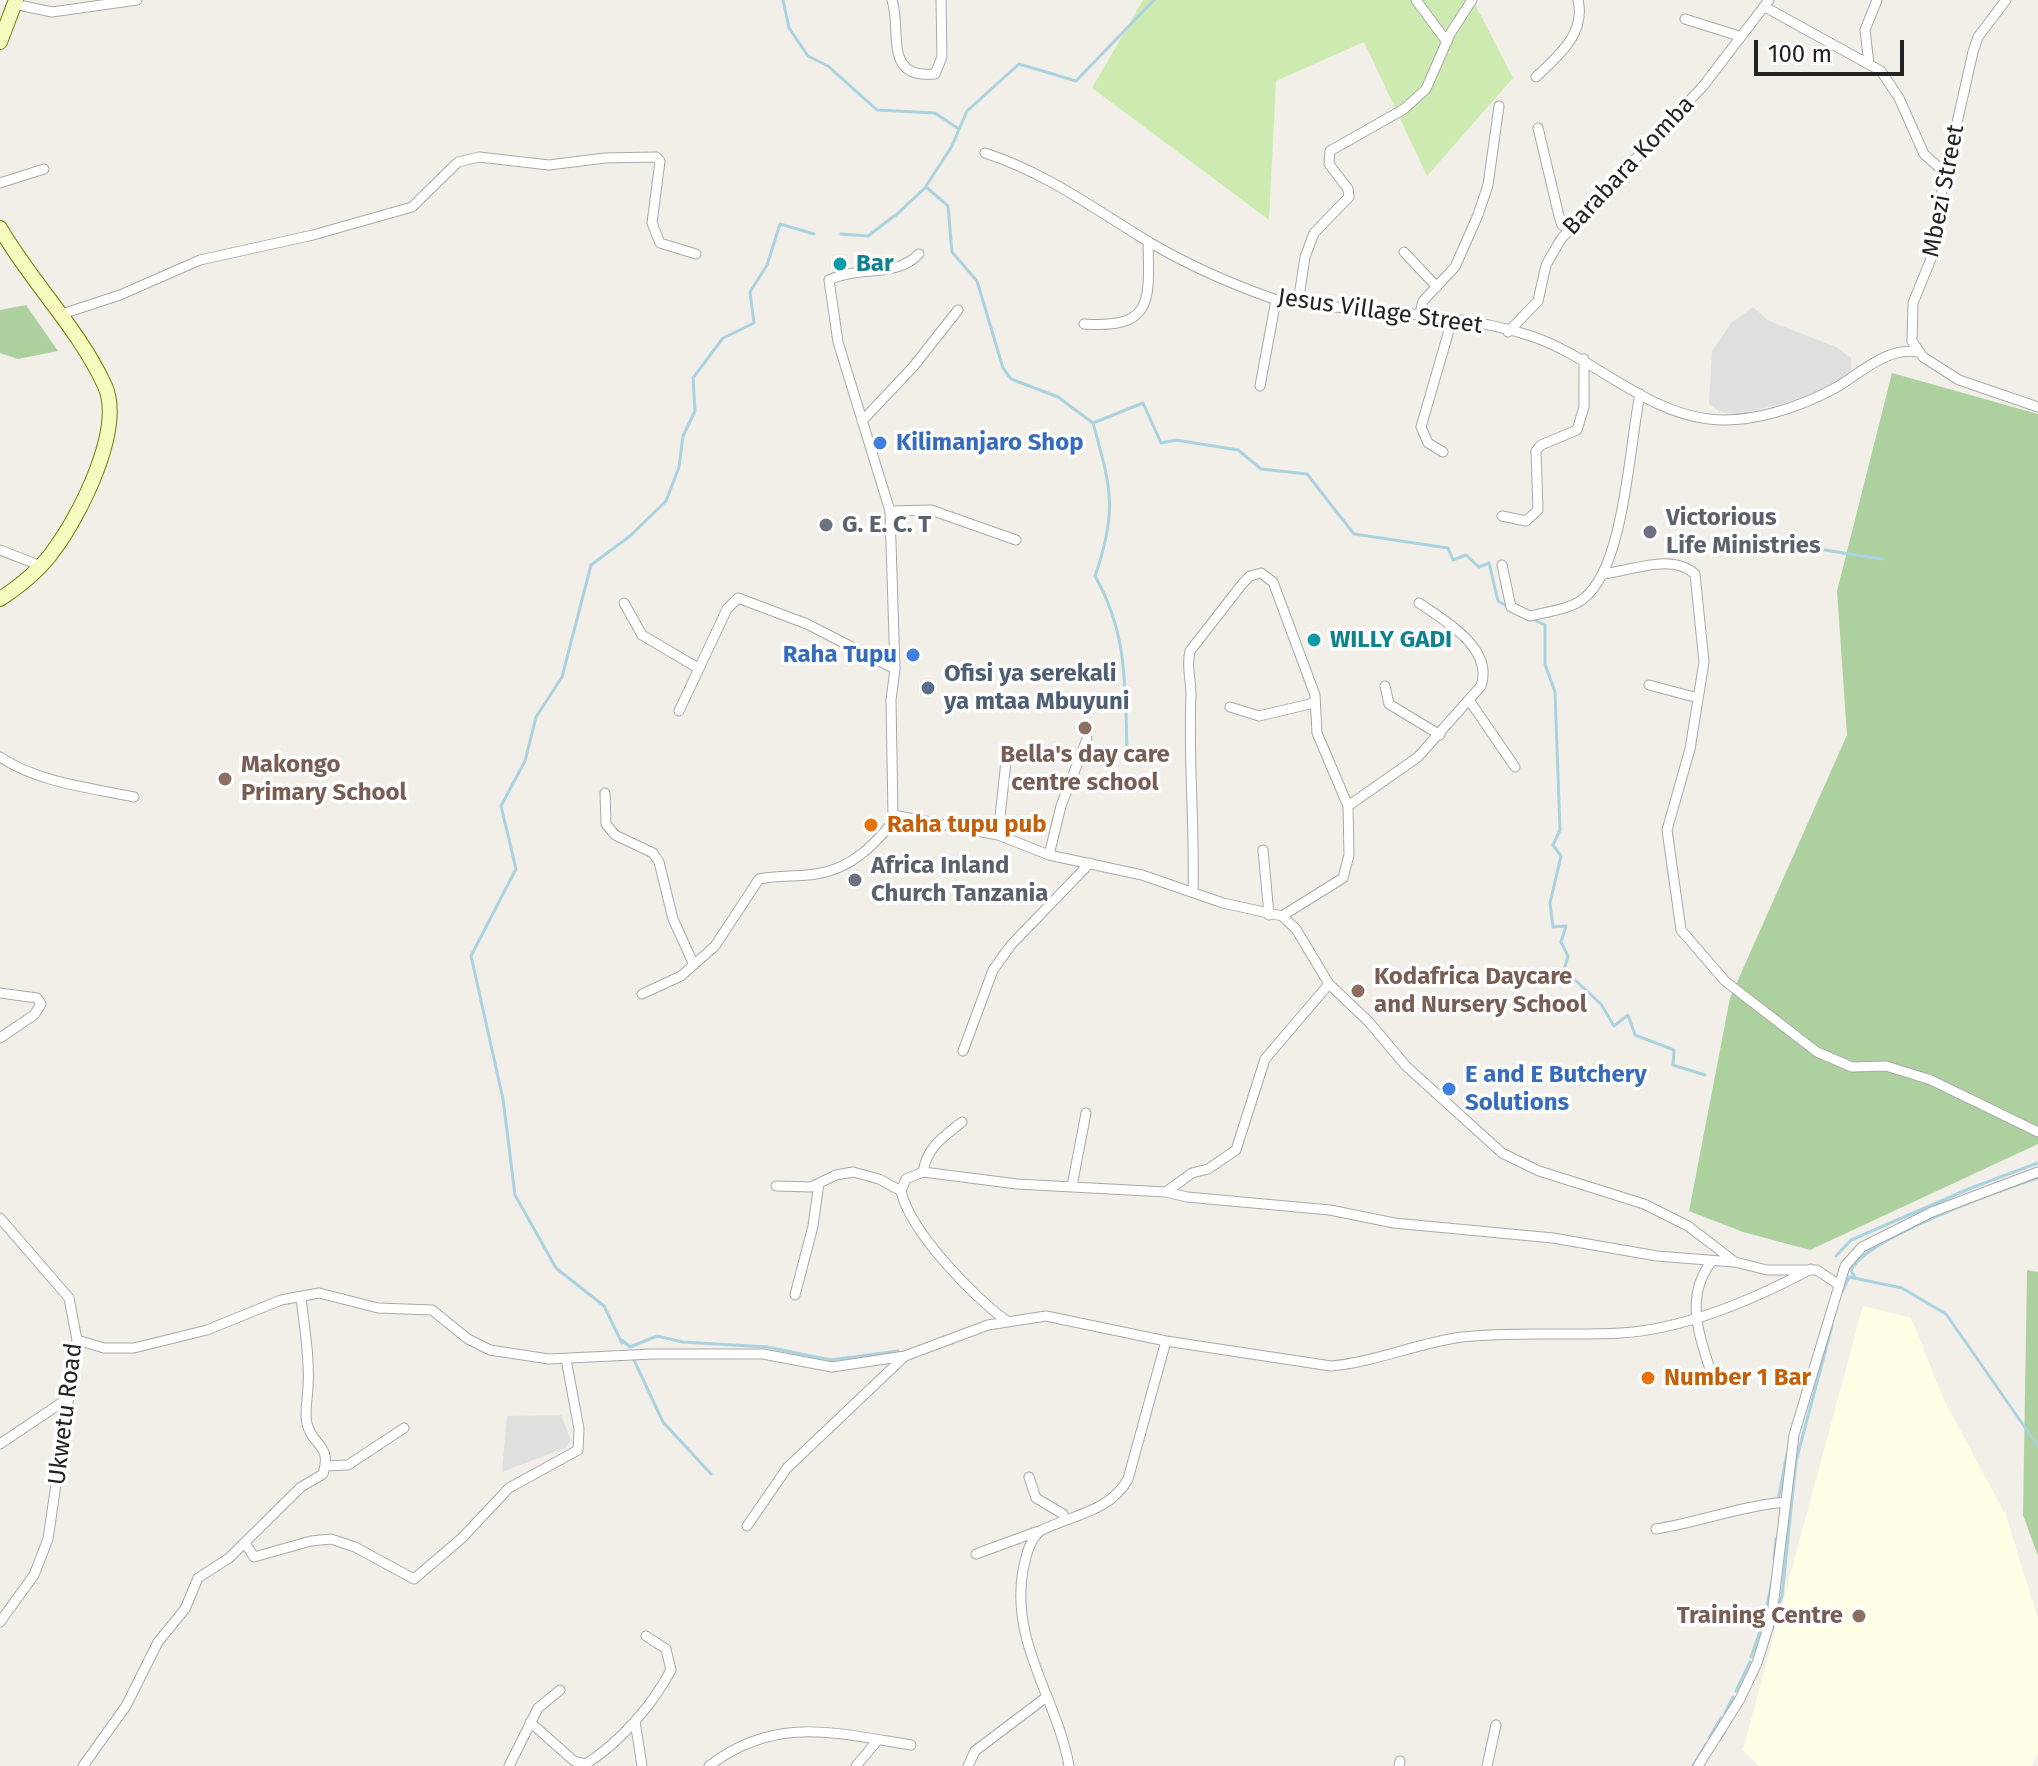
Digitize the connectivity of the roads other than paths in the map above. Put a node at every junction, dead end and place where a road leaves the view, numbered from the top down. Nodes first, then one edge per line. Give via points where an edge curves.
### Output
1 (137, 0) edge
2 (892, 0) edge
3 (941, 0) edge
4 (1416, 0) edge
5 (1472, 0) edge
6 (1578, 0) edge
7 (1877, 0) edge
8 (2006, 0) edge
9 (15, 2) edge
10 (1767, 3) edge
11 (1685, 19) dead end
12 (1739, 36) junction
13 (0, 42) edge
14 (1447, 42) junction
15 (1869, 64) junction
16 (1536, 77) dead end
17 (1499, 106) dead end
18 (1538, 128) dead end
19 (985, 153) dead end
20 (44, 169) dead end
21 (1945, 173) junction
22 (0, 183) edge
23 (0, 228) edge
24 (1571, 230) junction
25 (1148, 241) junction
26 (1404, 252) dead end
27 (696, 254) dead end
28 (919, 254) dead end
29 (1437, 287) junction
30 (1276, 300) junction
31 (1298, 303) junction
32 (958, 310) dead end
33 (1420, 314) junction
34 (59, 315) junction
35 (1452, 320) junction
36 (1084, 324) dead end
37 (1508, 332) junction
38 (1918, 352) junction
39 (1584, 359) junction
40 (1260, 386) dead end
41 (1640, 394) junction
42 (2038, 407) edge
43 (862, 421) junction
44 (1443, 452) dead end
45 (890, 511) junction
46 (1502, 516) dead end
47 (1016, 540) dead end
48 (0, 550) edge
49 (1502, 565) dead end
50 (41, 566) junction
51 (1604, 574) junction
52 (0, 599) edge
53 (624, 603) dead end
54 (1419, 603) dead end
55 (698, 668) junction
56 (895, 669) junction
57 (1649, 685) dead end
58 (1385, 686) dead end
59 (1698, 698) junction
60 (1469, 700) junction
61 (1314, 703) junction
62 (1230, 707) dead end
63 (679, 711) dead end
64 (1440, 735) junction
65 (1087, 739) dead end
66 (0, 757) edge
67 (1006, 761) dead end
68 (1515, 767) dead end
69 (605, 793) dead end
70 (134, 797) dead end
71 (1348, 806) junction
72 (897, 817) junction
73 (998, 835) junction
74 (1263, 850) dead end
75 (1049, 855) junction
76 (1090, 863) junction
77 (1193, 893) junction
78 (1269, 915) junction
79 (1282, 916) junction
80 (694, 965) junction
81 (1329, 984) junction
82 (0, 993) edge
83 (642, 994) dead end
84 (0, 1038) edge
85 (963, 1051) dead end
86 (1086, 1113) dead end
87 (962, 1122) dead end
88 (2038, 1132) edge
89 (923, 1172) junction
90 (2038, 1172) edge
91 (819, 1183) junction
92 (776, 1186) dead end
93 (1072, 1186) junction
94 (901, 1191) junction
95 (1166, 1192) junction
96 (0, 1218) edge
97 (1711, 1262) junction
98 (1735, 1262) junction
99 (1811, 1269) junction
100 (1839, 1285) junction
101 (795, 1295) dead end
102 (301, 1297) junction
103 (1695, 1317) junction
104 (1008, 1322) junction
105 (77, 1340) junction
106 (1166, 1341) junction
107 (905, 1356) junction
108 (566, 1359) junction
109 (1713, 1379) dead end
110 (67, 1399) junction
111 (404, 1428) dead end
112 (0, 1444) edge
113 (325, 1466) junction
114 (1029, 1477) dead end
115 (1785, 1502) junction
116 (1064, 1519) junction
117 (747, 1526) dead end
118 (1656, 1529) dead end
119 (1040, 1531) junction
120 (245, 1543) junction
121 (976, 1554) dead end
122 (0, 1622) edge
123 (646, 1636) dead end
124 (560, 1690) dead end
125 (1045, 1698) junction
126 (635, 1721) junction
127 (530, 1722) junction
128 (1496, 1725) dead end
129 (878, 1740) junction
130 (911, 1745) dead end
131 (83, 1766) edge
132 (509, 1766) edge
133 (642, 1766) edge
134 (709, 1766) edge
135 (856, 1766) edge
136 (968, 1766) edge
137 (1069, 1766) edge
138 (1487, 1766) edge
139 (1698, 1766) edge

1 - 9 street via 52,12
2 - 3 street via 897,57 908,71 926,75 935,74 942,57
4 - 14 street
5 - 14 street
6 - 16 street via 1572,38
7 - 15 street via 1865,30
8 - 21 street, Mbezi Street via 1978,37
9 - 13 street
10 - 12 street, Barabara Komba
10 - 15 street
11 - 12 street
12 - 24 street, Barabara Komba via 1704,85
14 - 31 street via 1433,78 1410,104 1330,151 1329,164 1349,194 1314,233
15 - 21 street via 1891,85 1930,162
17 - 29 street via 1483,201 1455,267
18 - 24 street via 1559,216
19 - 25 street, Jesus Village Street via 1038,172
20 - 22 street
21 - 38 street, Mbezi Street via 1937,244 1913,303 1912,341
23 - 34 street
24 - 37 street, Barabara Komba via 1546,265 1538,301
25 - 30 street, Jesus Village Street
25 - 36 street via 1150,282 1140,312 1118,325
26 - 29 street
27 - 34 street via 660,243 655,233 660,161 656,157 549,165 479,157 450,167 412,207 200,260
28 - 43 street via 901,269 841,274 829,280 838,342
29 - 33 street via 1423,301
30 - 31 street, Jesus Village Street
30 - 40 street
31 - 33 street, Jesus Village Street
32 - 43 street
33 - 35 street, Jesus Village Street
34 - 50 street via 106,388 109,418 94,478
35 - 37 street, Jesus Village Street
35 - 44 street via 1421,427 1428,443
37 - 39 street, Jesus Village Street
38 - 41 street, Jesus Village Street via 1885,356 1836,387 1767,414 1709,419
38 - 42 street via 1959,380
39 - 41 street, Jesus Village Street
39 - 46 street via 1584,407 1577,430 1536,451 1538,510 1526,521
41 - 51 street via 1618,526
43 - 45 street
45 - 47 street via 931,510
45 - 56 street
48 - 50 street
49 - 51 street via 1511,607 1530,616 1582,600
50 - 52 street
51 - 59 street via 1673,562 1695,574 1704,662
53 - 55 street via 642,635
54 - 60 street via 1455,628 1478,657 1483,678
55 - 56 street via 727,609 738,598 807,624
55 - 63 street
56 - 72 street via 891,810
57 - 59 street
58 - 64 street via 1395,710
59 - 88 street via 1667,830 1675,900 1681,930 1689,941 1725,981 1817,1052 1852,1067 1886,1066 1931,1080
60 - 64 street
60 - 68 street
61 - 62 street via 1259,716
61 - 71 street via 1314,723
61 - 77 street via 1273,582 1261,573 1250,576 1188,660
64 - 71 street via 1397,774
65 - 75 street
66 - 70 street via 56,782
67 - 73 street
69 - 80 street via 606,824 659,862 679,935
71 - 79 street via 1349,855 1343,878
72 - 73 street
72 - 80 street via 871,849 845,865 816,874 759,879 715,946
73 - 75 street
74 - 78 street
75 - 76 street
76 - 77 street
76 - 85 street via 993,970
77 - 78 street
78 - 79 street
79 - 81 street via 1296,929
80 - 83 street
81 - 95 street via 1265,1059 1236,1150
81 - 98 street via 1430,1091 1502,1153 1539,1171 1644,1204 1688,1226
82 - 84 street via 37,998 41,1004
86 - 93 street
87 - 89 street via 935,1144
89 - 93 street
89 - 94 street via 906,1179
90 - 100 street via 1969,1196 1862,1247 1845,1266
91 - 92 street
91 - 94 street via 853,1172
91 - 101 street
93 - 95 street
94 - 104 street via 908,1211 963,1285
95 - 97 street
96 - 105 street, Ukwetu Road via 69,1298
97 - 98 street
97 - 103 street via 1697,1286
98 - 99 street via 1767,1270
99 - 100 street
99 - 103 street
100 - 115 street via 1794,1435
102 - 105 street via 207,1330 134,1348 104,1348
102 - 108 street via 331,1294 378,1308 432,1310 490,1350
102 - 113 street via 307,1424 323,1445
103 - 106 street via 1619,1333 1440,1340 1358,1364 1331,1366
103 - 109 street
104 - 106 street via 1046,1316
104 - 107 street
105 - 110 street, Ukwetu Road
106 - 116 street via 1122,1491 1093,1510
107 - 108 street via 832,1367 763,1354
107 - 117 street via 787,1468
108 - 120 street via 578,1450 509,1488 414,1579 345,1542 311,1541 254,1557
110 - 112 street
110 - 122 street, Ukwetu Road via 48,1539 25,1591
111 - 113 street via 348,1465
113 - 120 street via 320,1478 301,1487
114 - 116 street via 1036,1498
115 - 118 street
115 - 139 street via 1772,1615 1757,1663
116 - 119 street
119 - 121 street
119 - 125 street via 1024,1562 1019,1601
120 - 131 street via 198,1578 185,1609 158,1642 132,1695
123 - 126 street via 666,1649 671,1670
124 - 127 street
125 - 136 street via 975,1751
125 - 137 street
126 - 127 street via 586,1764 574,1761
126 - 133 street
127 - 132 street
128 - 138 street
129 - 130 street
129 - 134 street via 819,1730 789,1732 750,1743
129 - 135 street

